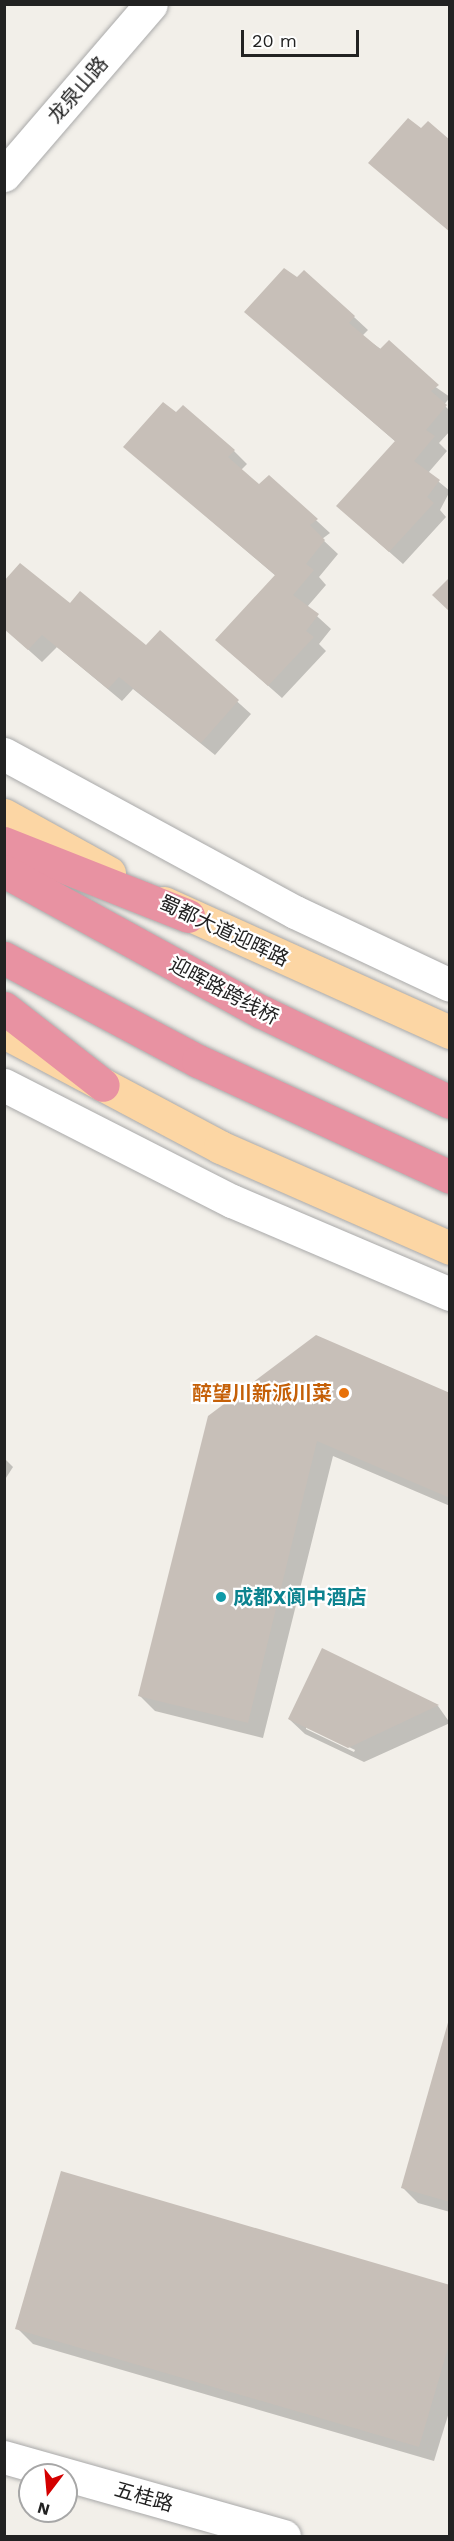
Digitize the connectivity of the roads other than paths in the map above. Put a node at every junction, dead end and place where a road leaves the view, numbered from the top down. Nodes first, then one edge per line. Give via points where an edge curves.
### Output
1 (151, 4) edge
2 (4, 175) edge
3 (4, 754) edge
4 (4, 815) edge
5 (4, 843) edge
6 (4, 871) edge
7 (188, 916) junction
8 (4, 958) edge
9 (450, 985) edge
10 (4, 1008) edge
11 (4, 1032) edge
12 (450, 1032) edge
13 (4, 1085) edge
14 (103, 1085) junction
15 (450, 1102) edge
16 (450, 1177) edge
17 (450, 1248) edge
18 (450, 1294) edge
19 (4, 2457) edge
20 (284, 2536) edge

1 - 2 street, 龙泉山路
3 - 9 street via 296,912
4 - 7 main road, 蜀都大道迎晖路
5 - 7 highway
6 - 15 highway, 迎晖路跨线桥 via 262,1012
7 - 12 main road, 蜀都大道迎晖路
8 - 16 highway via 198,1061
10 - 14 highway
11 - 14 main road
13 - 18 street via 232,1201
14 - 17 main road via 220,1147
19 - 20 street, 五桂路

